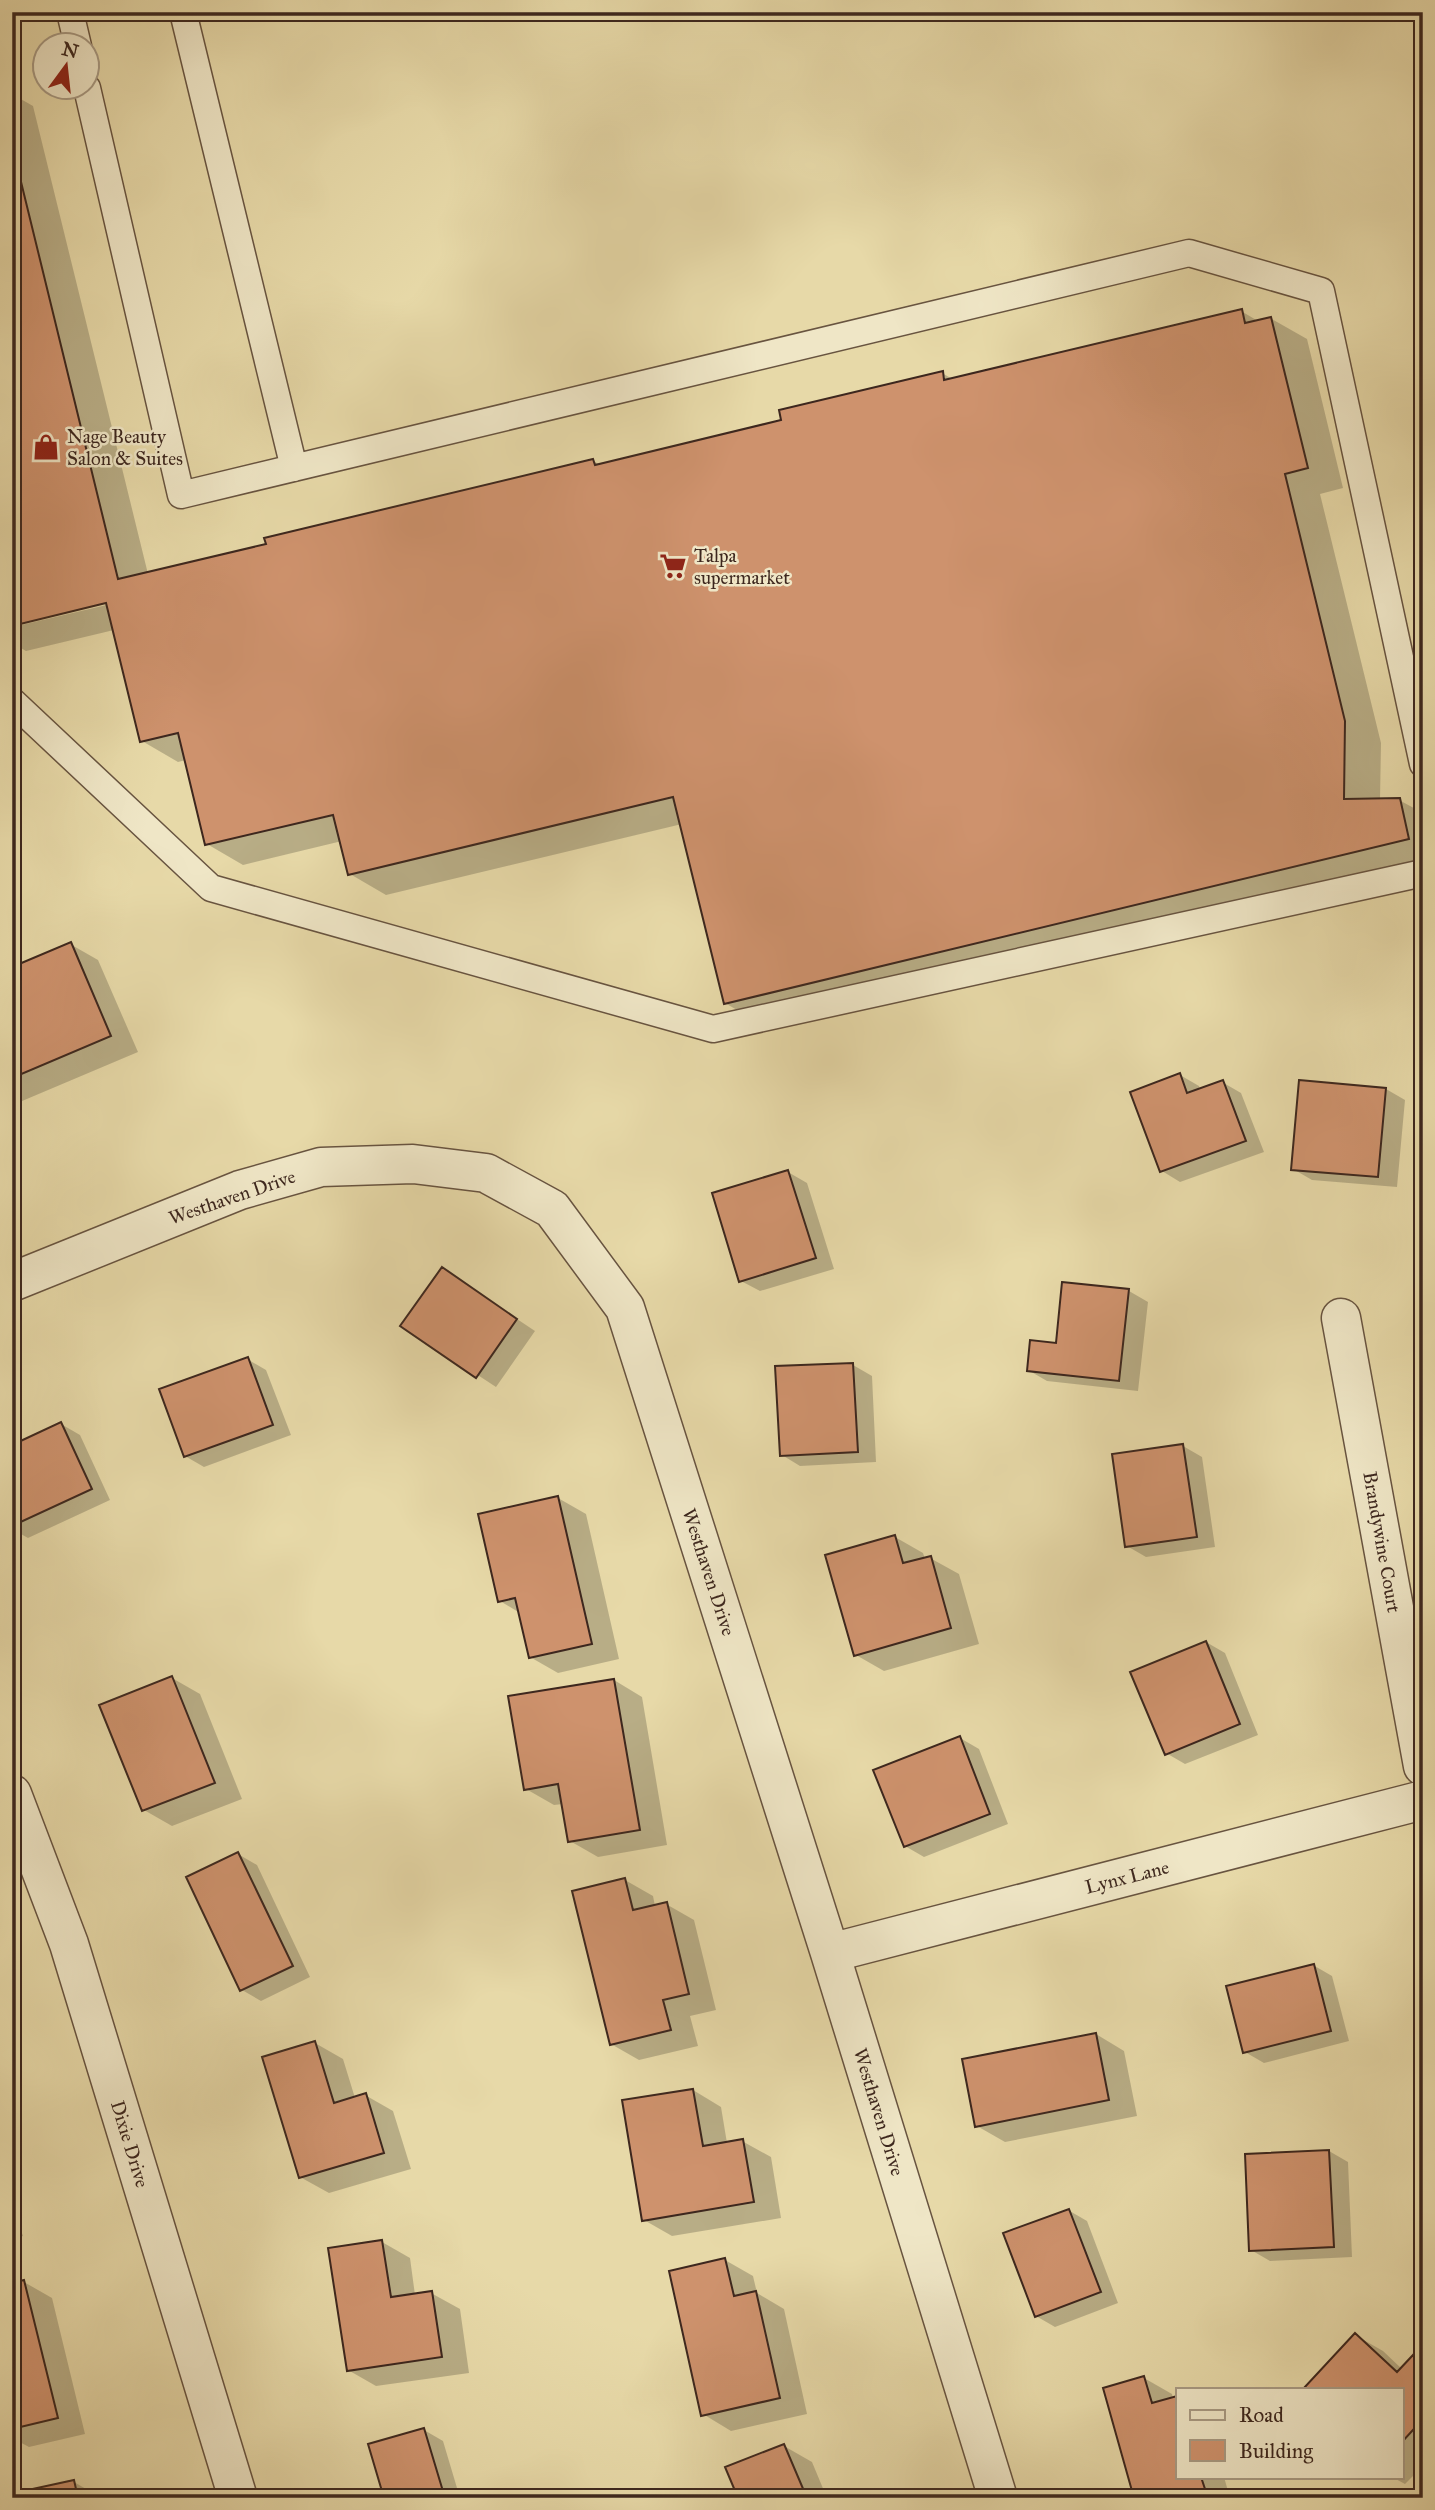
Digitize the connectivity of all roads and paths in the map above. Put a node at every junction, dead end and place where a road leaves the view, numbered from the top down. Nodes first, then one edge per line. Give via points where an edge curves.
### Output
1 (70, 12) edge
2 (183, 12) edge
3 (75, 32) edge
4 (91, 102) edge
5 (294, 468) junction
6 (12, 701) edge
7 (1423, 764) edge
8 (1423, 873) edge
9 (12, 1282) edge
10 (1341, 1318) dead end
11 (1423, 1766) edge
12 (12, 1794) edge
13 (1423, 1800) edge
14 (830, 1953) junction
15 (238, 2498) edge
16 (998, 2498) edge

1 - 3 lane
2 - 5 lane
4 - 5 lane via 181,495
5 - 7 lane via 1189,253 1321,291
6 - 8 lane via 211,888 713,1029
9 - 14 street, Westhaven Drive via 240,1190 321,1167 413,1164 486,1173 552,1209 625,1308
10 - 11 street, Brandywine Court
12 - 15 street, Dixie Drive via 69,1944
13 - 14 street, Lynx Lane
14 - 16 street, Westhaven Drive

